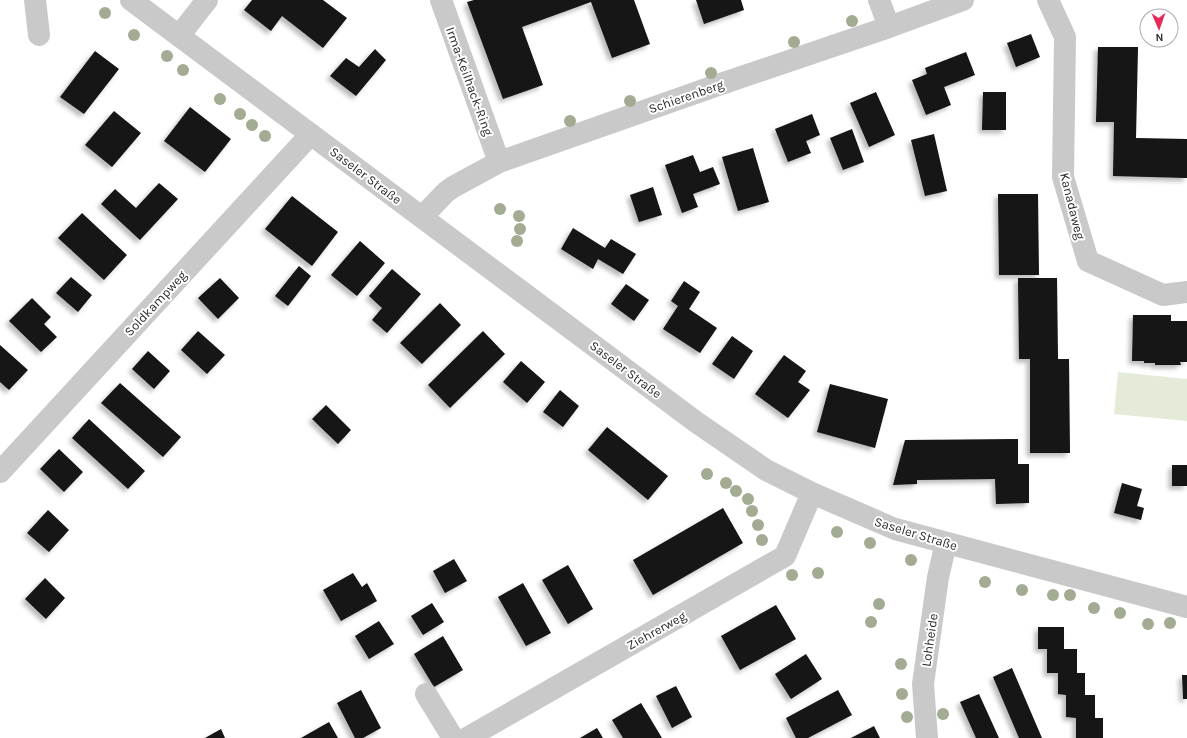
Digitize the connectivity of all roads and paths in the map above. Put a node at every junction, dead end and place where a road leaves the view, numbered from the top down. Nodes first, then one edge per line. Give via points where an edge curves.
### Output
1 (35, 0) edge
2 (131, 0) edge
3 (207, 0) edge
4 (441, 0) edge
5 (879, 0) edge
6 (963, 0) edge
7 (1048, 0) edge
8 (889, 28) junction
9 (39, 35) dead end
10 (179, 36) junction
11 (310, 134) junction
12 (499, 162) junction
13 (422, 217) junction
14 (1187, 292) edge
15 (0, 472) edge
16 (812, 493) junction
17 (946, 543) junction
18 (1187, 607) edge
19 (426, 694) dead end
20 (453, 738) edge
21 (467, 738) edge
22 (927, 738) edge

1 - 9 street
2 - 10 street, Saseler Straße
3 - 10 street
4 - 12 street, Irma-Keilhack-Ring
5 - 8 street
6 - 8 street, Schierenberg
7 - 14 street, Kanadaweg via 1065,37 1063,177 1088,261 1163,295
8 - 12 street, Schierenberg
10 - 11 street, Saseler Straße
11 - 13 street, Saseler Straße
11 - 15 street, Soldkampweg
12 - 13 street, Schierenberg via 453,187
13 - 16 street, Saseler Straße via 696,422 766,470
16 - 17 street, Saseler Straße via 895,529
16 - 21 street, Ziehrerweg via 785,556
17 - 18 street, Saseler Straße
17 - 22 street, Lohheide via 938,577 923,684
19 - 20 street

